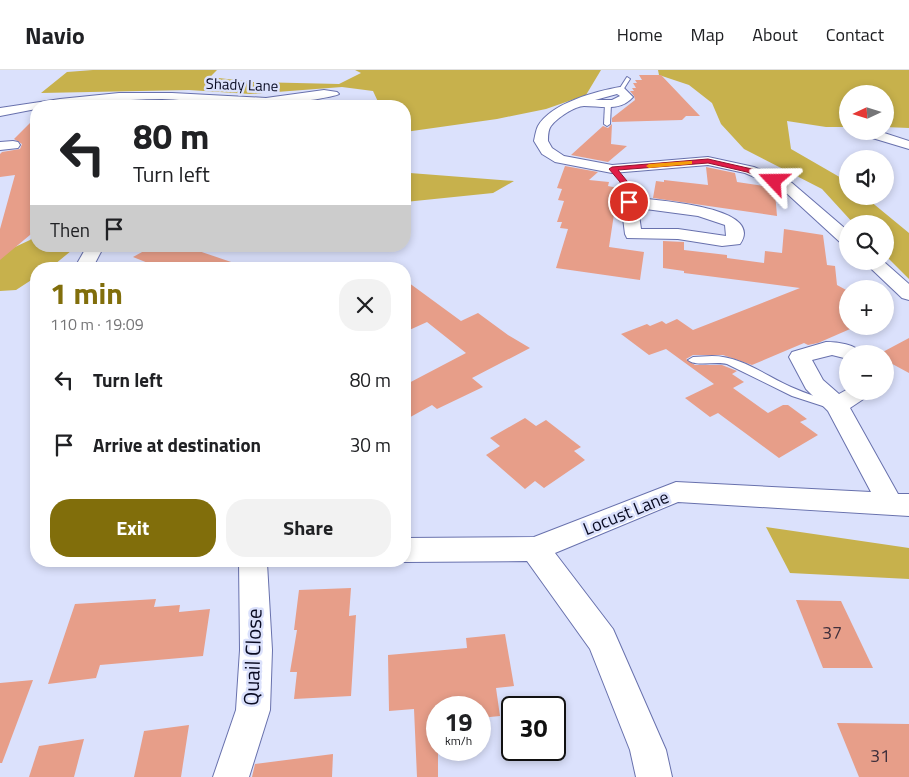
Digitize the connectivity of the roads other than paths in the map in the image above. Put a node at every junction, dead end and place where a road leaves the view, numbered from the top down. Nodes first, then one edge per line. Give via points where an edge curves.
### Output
1 (627, 79) dead end
2 (620, 90) junction
3 (333, 94) dead end
4 (82, 100) edge
5 (233, 100) edge
6 (289, 100) edge
7 (584, 102) junction
8 (608, 104) junction
9 (30, 107) edge
10 (0, 112) edge
11 (607, 124) dead end
12 (891, 140) edge
13 (909, 146) edge
14 (612, 169) junction
15 (626, 191) junction
16 (839, 232) edge
17 (882, 270) edge
18 (909, 294) edge
19 (839, 348) edge
20 (693, 360) dead end
21 (846, 400) edge
22 (837, 406) junction
23 (900, 505) edge
24 (535, 549) junction
25 (411, 550) edge
26 (255, 567) edge
27 (231, 777) edge
28 (654, 777) edge

1 - 2 lane
2 - 7 street
2 - 8 street via 627,97 620,103
3 - 6 street, Shady Lane
4 - 5 street, Shady Lane via 162,96
7 - 8 street
7 - 14 street via 560,113 544,126 541,141 547,151 560,159
8 - 11 lane
9 - 10 street, Shady Lane
12 - 13 street
14 - 15 street
14 - 16 street via 708,161 749,170 787,186
15 - 15 street via 633,234 678,234 734,240 736,231 731,223 716,215
17 - 18 street
19 - 22 street via 800,357 814,384
20 - 22 lane via 725,360 796,394
21 - 22 street
22 - 23 street
23 - 24 street, Locust Lane via 676,492
24 - 25 street, Locust Lane
24 - 28 street via 602,640 648,750
26 - 27 street, Quail Close via 253,710

